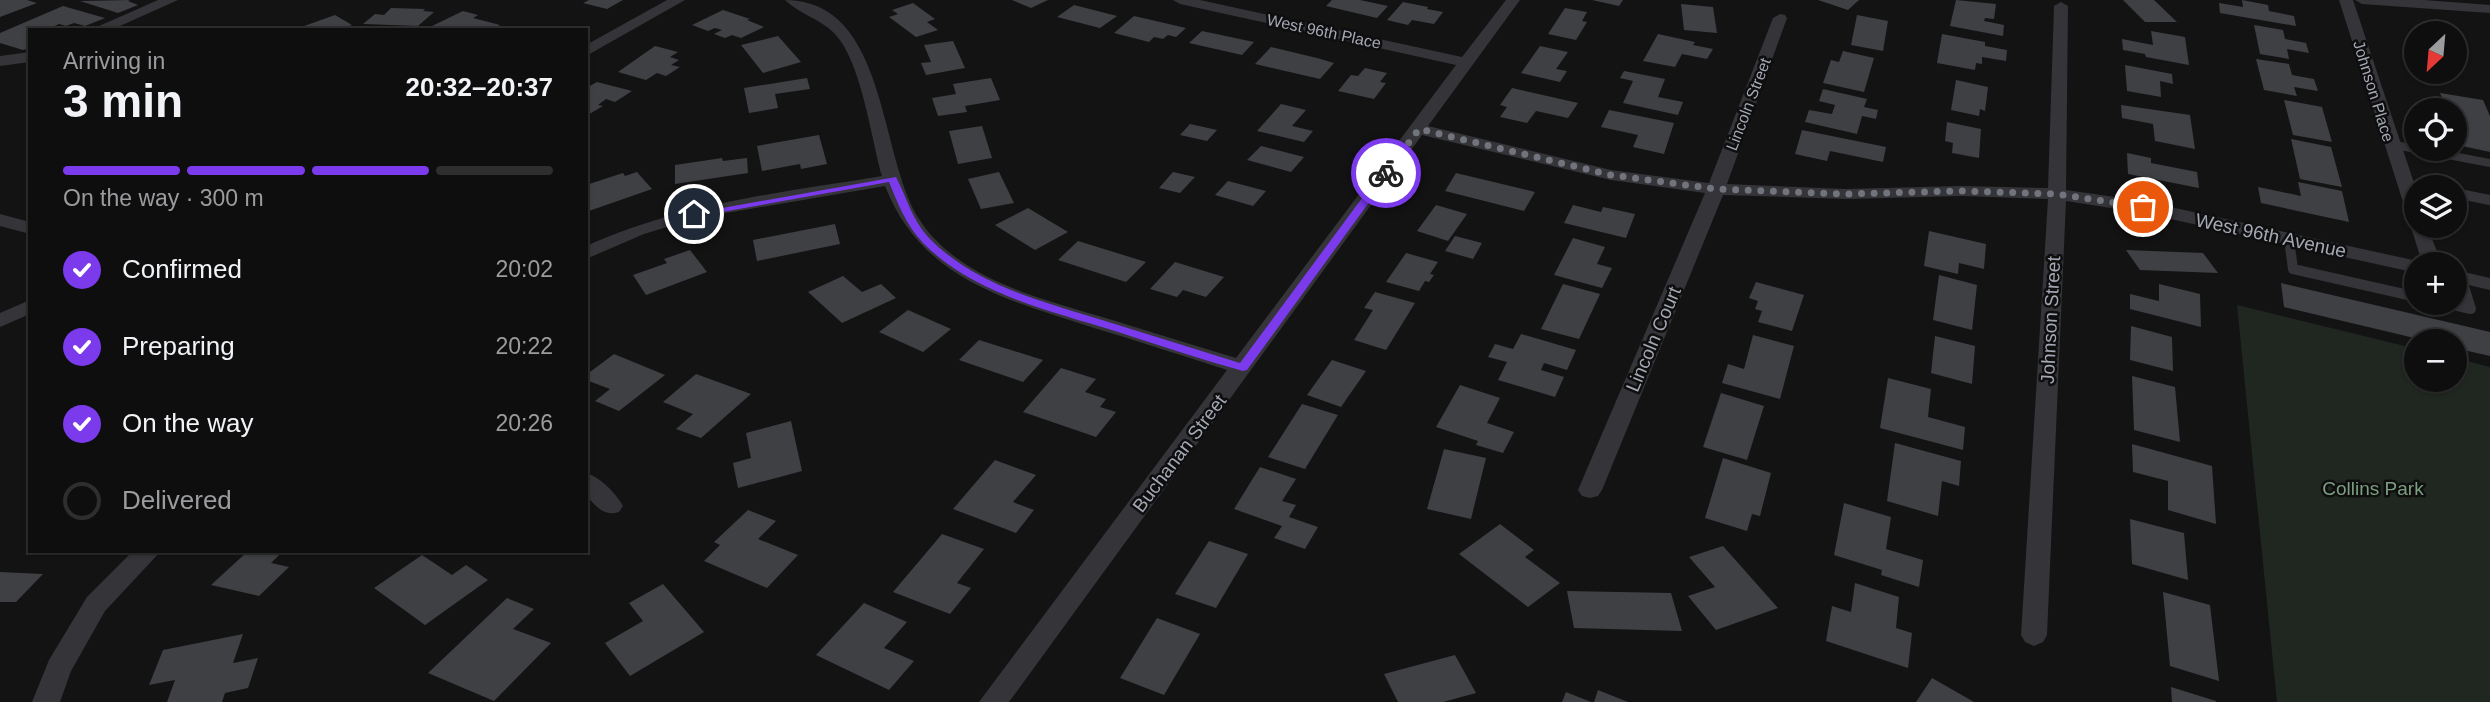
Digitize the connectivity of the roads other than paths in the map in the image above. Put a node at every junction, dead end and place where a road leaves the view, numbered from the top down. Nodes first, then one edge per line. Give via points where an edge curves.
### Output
1 (171, 0) edge
2 (678, 0) edge
3 (792, 0) edge
4 (1180, 0) edge
5 (1513, 0) edge
6 (2346, 0) edge
7 (2362, 0) edge
8 (1210, 3) edge
9 (2061, 6) dead end
10 (2490, 9) edge
11 (1780, 18) dead end
12 (101, 28) edge
13 (588, 50) edge
14 (28, 57) edge
15 (0, 61) edge
16 (1467, 63) junction
17 (1419, 129) junction
18 (2390, 144) junction
19 (2490, 163) edge
20 (892, 179) junction
21 (2403, 183) edge
22 (1716, 189) junction
23 (2057, 194) junction
24 (2467, 195) edge
25 (2490, 200) edge
26 (0, 220) edge
27 (28, 227) edge
28 (2289, 239) junction
29 (588, 252) edge
30 (2404, 264) edge
31 (2467, 278) edge
32 (2490, 284) edge
33 (2404, 294) edge
34 (28, 307) edge
35 (4, 316) edge
36 (1243, 368) junction
37 (588, 483) edge
38 (1590, 490) dead end
39 (611, 506) dead end
40 (147, 553) edge
41 (2034, 635) dead end
42 (46, 702) edge
43 (993, 702) edge

1 - 12 street
2 - 13 street
3 - 20 street via 830,22 851,43 871,93
4 - 8 street, West 96th Place
5 - 16 street, Buchanan Street
6 - 18 street, Johnson Place
7 - 10 street
8 - 16 street, West 96th Place
9 - 23 street, Johnson Street
11 - 22 street, Lincoln Street
14 - 15 street
16 - 17 street, Buchanan Street
17 - 22 street, West 96th Avenue via 1611,175
17 - 36 street, Buchanan Street
18 - 19 lane
18 - 21 street, Johnson Place
20 - 29 street via 694,214 637,230
20 - 36 street via 908,216 925,239 986,283 1025,300
22 - 23 street, West 96th Avenue
22 - 38 street, Lincoln Court
23 - 28 street, West 96th Avenue via 2143,207
23 - 41 street, Johnson Street
24 - 25 lane
26 - 27 street
28 - 30 street, West 96th Avenue
28 - 33 lane via 2293,269
31 - 32 street
34 - 35 street
36 - 43 street, Buchanan Street
37 - 39 street
40 - 42 street via 96,604 58,668

